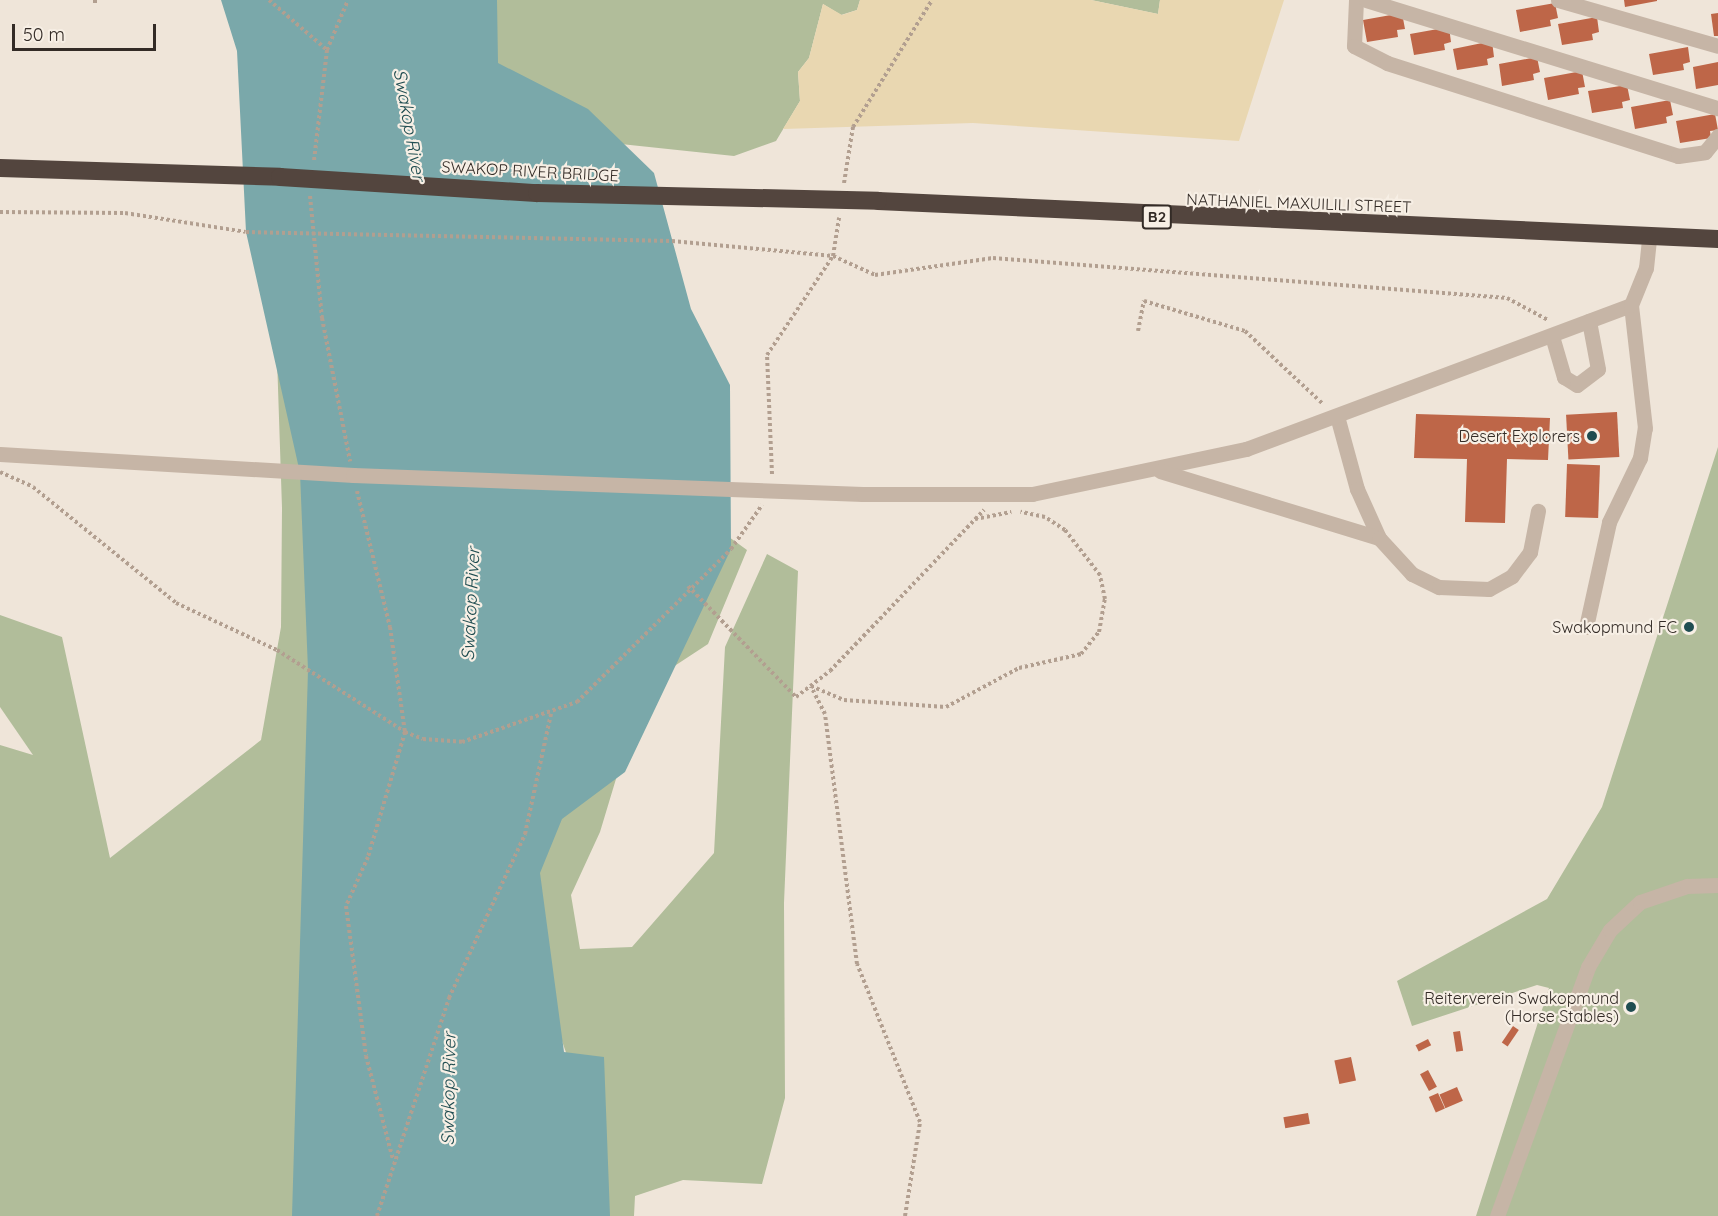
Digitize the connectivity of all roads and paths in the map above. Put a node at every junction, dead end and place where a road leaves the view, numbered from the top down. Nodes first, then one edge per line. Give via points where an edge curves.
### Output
1 (269, 0) edge
2 (348, 0) edge
3 (932, 0) edge
4 (1356, 0) edge
5 (1366, 0) edge
6 (1558, 0) edge
7 (1718, 46) edge
8 (327, 51) junction
9 (1718, 108) edge
10 (1718, 136) edge
11 (314, 166) dead end
12 (0, 168) edge
13 (311, 189) dead end
14 (842, 197) dead end
15 (878, 201) joint
16 (840, 209) dead end
17 (0, 212) edge
18 (311, 233) junction
19 (1649, 237) junction
20 (1718, 239) edge
21 (833, 256) junction
22 (1631, 305) junction
23 (1589, 321) junction
24 (1568, 330) junction
25 (1138, 331) dead end
26 (1552, 336) junction
27 (1337, 416) junction
28 (0, 454) edge
29 (1160, 471) junction
30 (0, 472) edge
31 (353, 475) junction
32 (772, 491) junction
33 (999, 494) junction
34 (1538, 511) dead end
35 (975, 519) junction
36 (1379, 538) junction
37 (688, 586) junction
38 (1586, 627) dead end
39 (811, 686) junction
40 (551, 713) junction
41 (405, 732) junction
42 (1718, 885) edge
43 (393, 1160) junction
44 (377, 1216) edge
45 (905, 1216) edge
46 (1497, 1216) edge

1 - 8 path
2 - 8 path
3 - 14 path via 853,127
4 - 10 street via 1354,46 1387,63 1678,156 1705,152
5 - 9 street
6 - 7 street
8 - 11 path
12 - 15 highway, SWAKOP RIVER BRIDGE / B2, bridge via 280,177 537,193
13 - 18 path
15 - 19 highway, NATHANIEL MAXUILILI STREET / B2
16 - 21 path
17 - 18 path via 125,213 246,232
18 - 21 path via 672,241
18 - 31 path
19 - 20 highway, NATHANIEL MAXUILILI STREET / B2
19 - 22 street via 1647,268
21 - 24 path via 874,275 993,258 1507,298
21 - 32 path via 767,355
22 - 23 street
22 - 38 street via 1645,428 1640,458 1609,522
23 - 24 street
23 - 26 street via 1598,369 1578,385 1564,377
24 - 26 street
25 - 27 path via 1144,301 1245,331
26 - 27 street
27 - 29 street via 1246,449
27 - 36 street via 1357,489
28 - 31 street
29 - 33 street via 1032,494
29 - 36 street
30 - 41 path via 33,487 176,603 277,650
31 - 32 street
31 - 41 path via 390,627
32 - 33 street
32 - 37 path via 731,549
33 - 35 path
34 - 36 street via 1530,552 1512,576 1489,589 1439,587 1412,574
35 - 39 path
35 - 39 path via 1017,511 1045,517 1082,551 1100,575 1105,599 1099,632 1081,654 1019,668 946,707 844,700
37 - 39 path via 796,697
37 - 40 path via 577,702
39 - 45 path via 825,714 857,964 920,1122
40 - 41 path via 462,742 423,739
40 - 43 path via 525,834 449,998
41 - 43 path via 368,857 346,906 366,1056
42 - 46 street via 1687,886 1640,902 1610,930 1588,967
43 - 44 path

